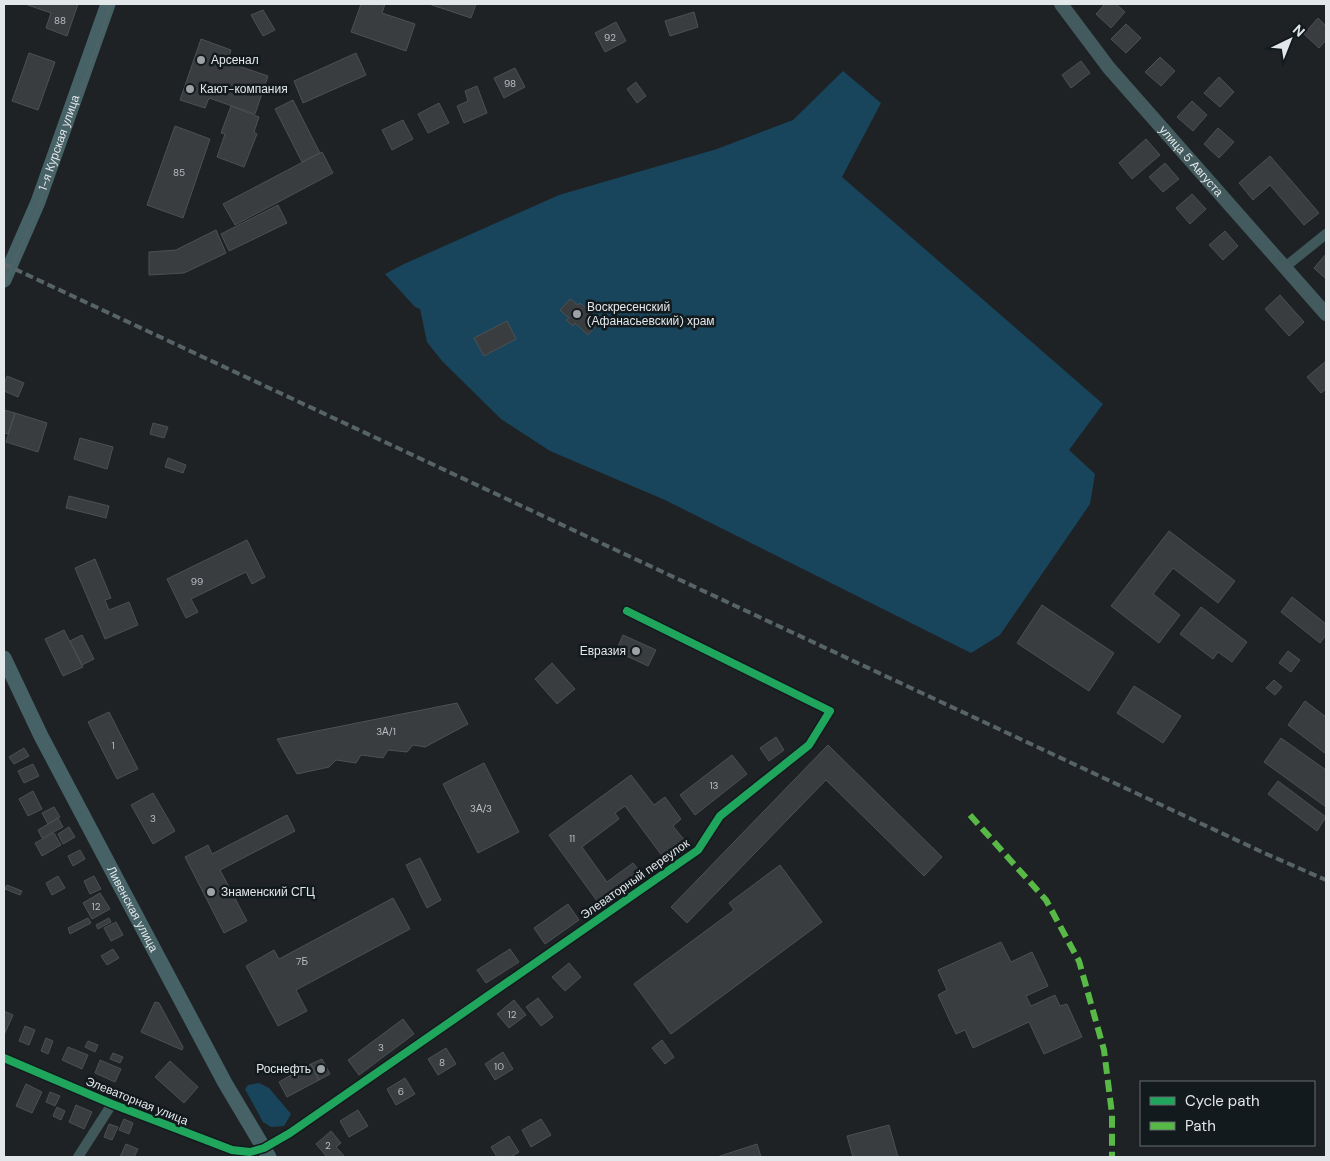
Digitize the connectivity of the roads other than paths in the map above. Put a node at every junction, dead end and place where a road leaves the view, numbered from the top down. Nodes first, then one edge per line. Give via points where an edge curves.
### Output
1 (108, 4) edge
2 (1061, 4) edge
3 (1326, 234) edge
4 (1285, 267) junction
5 (4, 280) edge
6 (1326, 314) edge
7 (627, 611) dead end
8 (4, 658) edge
9 (4, 1058) edge
10 (112, 1104) junction
11 (266, 1153) edge
12 (78, 1157) edge

1 - 5 main road, 1-я Курская улица via 38,202
2 - 4 main road, улица 5 Августа via 1109,68
3 - 4 street
4 - 6 main road, улица 5 Августа
7 - 11 street, Элеваторный переулок via 830,710 809,745 720,816 698,850 290,1132
8 - 11 main road, Ливенская улица via 41,736 225,1083
9 - 10 street, Элеваторная улица
10 - 11 street, Элеваторная улица via 232,1150
10 - 12 street

